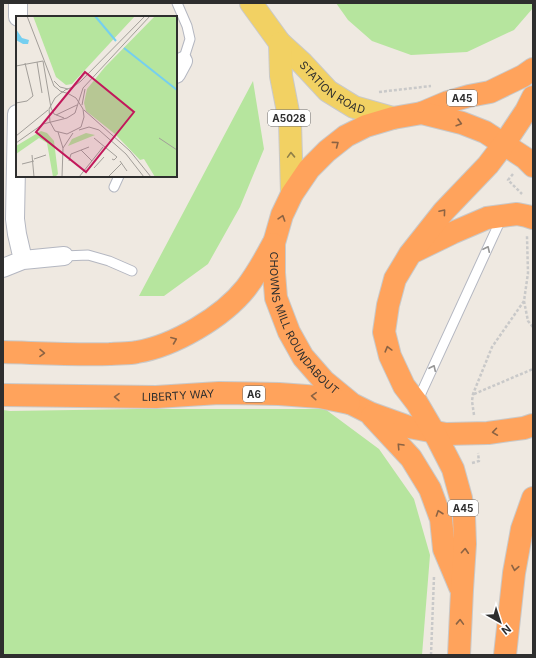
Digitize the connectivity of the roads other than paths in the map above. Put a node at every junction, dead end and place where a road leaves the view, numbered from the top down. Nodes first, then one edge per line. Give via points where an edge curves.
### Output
1 (18, 3) edge
2 (177, 3) edge
3 (251, 3) edge
4 (18, 16) edge
5 (280, 43) junction
6 (180, 68) edge
7 (533, 69) edge
8 (533, 97) edge
9 (422, 113) junction
10 (393, 118) junction
11 (16, 127) edge
12 (504, 144) junction
13 (13, 167) edge
14 (523, 169) edge
15 (119, 177) edge
16 (114, 187) dead end
17 (292, 194) junction
18 (502, 216) junction
19 (530, 225) edge
20 (274, 243) junction
21 (410, 254) junction
22 (64, 256) joint
23 (23, 260) junction
24 (3, 268) edge
25 (132, 271) dead end
26 (3, 352) edge
27 (3, 395) edge
28 (417, 403) junction
29 (361, 409) junction
30 (533, 425) edge
31 (434, 432) junction
32 (533, 498) edge
33 (462, 590) junction
34 (459, 655) edge
35 (505, 655) edge

1 - 4 street
2 - 6 lane via 190,39
3 - 5 main road, STATION ROAD
5 - 10 main road, STATION ROAD via 328,91 354,107
17 -> 5 main road, A5028 via 290,122 281,76
7 - 9 highway, A45 via 490,92 448,102
8 - 12 highway
9 - 10 highway, CHOWNS MILL ROUNDABOUT
9 -> 12 highway, CHOWNS MILL ROUNDABOUT via 462,123 485,132
17 -> 10 highway, CHOWNS MILL ROUNDABOUT via 309,169 346,136 366,126
11 - 13 street
12 - 14 highway, CHOWNS MILL ROUNDABOUT via 525,158
21 -> 12 highway via 444,211 488,165
13 - 23 street via 15,219
15 - 16 lane
20 -> 17 highway, CHOWNS MILL ROUNDABOUT via 282,215
18 - 19 highway via 527,216
18 - 21 highway via 487,218
28 -> 18 lane
26 -> 20 highway via 137,352 178,339 219,315 245,289
20 - 29 highway, CHOWNS MILL ROUNDABOUT via 276,298 289,332 303,356 324,381
28 -> 21 highway via 404,386 390,356 384,332 395,279
22 - 23 street
22 - 25 lane via 88,255
23 - 24 street
29 -> 27 highway, LIBERTY WAY / A6 via 320,397 279,394 156,397
28 - 31 highway
29 - 31 highway, CHOWNS MILL ROUNDABOUT via 409,427
33 -> 29 highway, A45 via 444,549 441,519 430,489 412,458
30 -> 31 highway, CHOWNS MILL ROUNDABOUT via 488,433
33 -> 31 highway, A45 via 465,544 461,498 453,469
32 -> 35 highway via 522,529 514,573
34 -> 33 highway, A45

